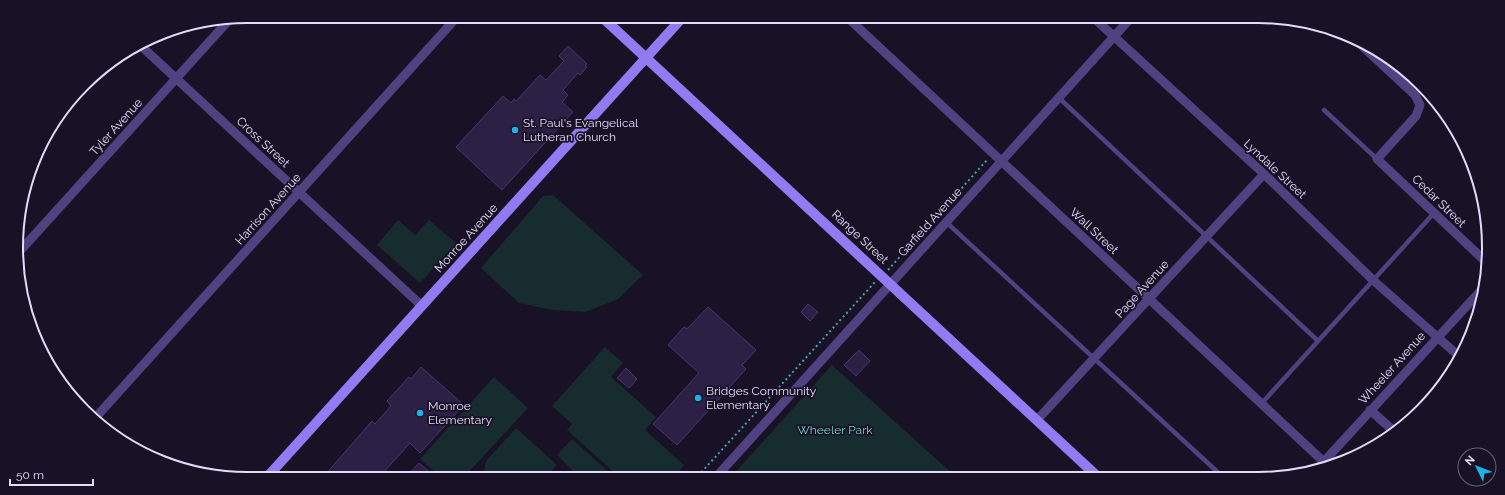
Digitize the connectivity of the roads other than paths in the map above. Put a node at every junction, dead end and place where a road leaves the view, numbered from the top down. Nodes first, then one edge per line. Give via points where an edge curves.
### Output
1 (452, 23) edge
2 (609, 23) edge
3 (677, 23) edge
4 (853, 23) edge
5 (1099, 23) edge
6 (1126, 23) edge
7 (225, 24) edge
8 (1114, 36) junction
9 (144, 48) edge
10 (1369, 53) edge
11 (646, 57) junction
12 (176, 78) junction
13 (1058, 97) junction
14 (1324, 110) dead end
15 (1377, 159) junction
16 (1001, 161) junction
17 (1264, 174) junction
18 (299, 192) junction
19 (1434, 213) junction
20 (946, 222) junction
21 (1207, 236) junction
22 (23, 248) edge
23 (1482, 259) edge
24 (1374, 281) junction
25 (891, 284) junction
26 (1477, 293) edge
27 (1149, 298) junction
28 (422, 306) junction
29 (1437, 336) junction
30 (1318, 341) junction
31 (1456, 353) edge
32 (1096, 358) junction
33 (1262, 402) junction
34 (1370, 410) junction
35 (98, 415) edge
36 (1037, 420) junction
37 (1391, 428) edge
38 (1324, 462) edge
39 (1319, 463) edge
40 (272, 472) edge
41 (721, 472) edge
42 (1089, 472) edge
43 (1218, 472) edge

1 - 18 street, Harrison Avenue
2 - 11 street, Range Street
3 - 11 street, Monroe Avenue
4 - 16 street, Wall Street
5 - 8 street, Lyndale Street
6 - 8 street, Garfield Avenue
7 - 12 street, Tyler Avenue
8 - 13 street, Garfield Avenue
8 - 17 street, Lyndale Street
9 - 12 street, Cross Street
10 - 15 street via 1415,95 1420,105 1416,116
11 - 25 street, Range Street
11 - 28 street, Monroe Avenue
12 - 18 street, Cross Street
12 - 22 street, Tyler Avenue
13 - 16 street, Garfield Avenue
13 - 21 lane
14 - 15 lane
15 - 19 street, Cedar Street
16 - 20 street, Garfield Avenue
16 - 27 street, Wall Street
17 - 21 street, Page Avenue
17 - 24 street, Lyndale Street
18 - 28 street, Cross Street
18 - 35 street, Harrison Avenue
19 - 23 street, Cedar Street
19 - 24 lane
20 - 25 street, Garfield Avenue
20 - 32 lane
21 - 27 street, Page Avenue
21 - 30 lane
24 - 29 street, Lyndale Street
24 - 30 lane
25 - 36 street, Range Street
25 - 41 street, Garfield Avenue
26 - 29 street, Wheeler Avenue
27 - 32 street, Page Avenue
27 - 33 street, Wall Street
28 - 40 street, Monroe Avenue
29 - 31 street, Lyndale Street
29 - 34 street, Wheeler Avenue
30 - 33 lane
32 - 36 street, Page Avenue
32 - 43 lane
33 - 39 street, Wall Street
34 - 37 street
34 - 38 street, Wheeler Avenue
36 - 42 street, Range Street

